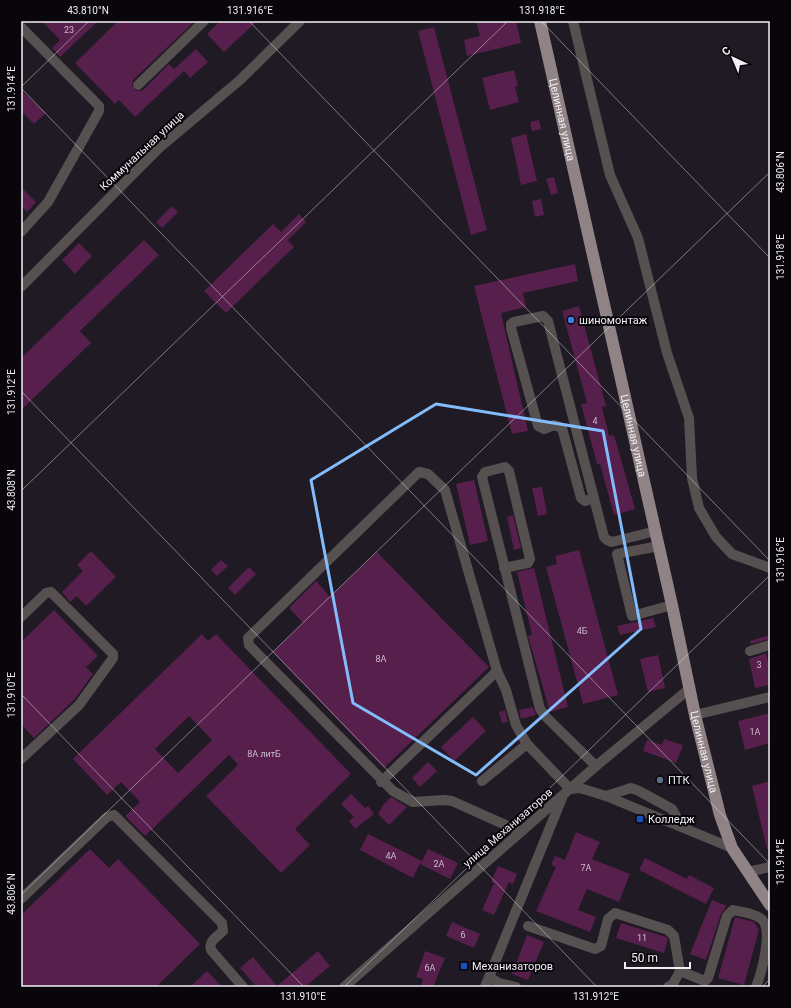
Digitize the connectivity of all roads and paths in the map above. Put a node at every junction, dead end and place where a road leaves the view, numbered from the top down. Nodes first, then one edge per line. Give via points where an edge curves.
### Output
1 (204, 21) edge
2 (300, 21) edge
3 (540, 21) edge
4 (573, 21) edge
5 (21, 27) edge
6 (138, 85) dead end
7 (21, 232) edge
8 (21, 287) edge
9 (594, 498) junction
10 (656, 530) junction
11 (659, 546) junction
12 (504, 568) junction
13 (770, 568) edge
14 (672, 605) junction
15 (21, 616) edge
16 (770, 645) edge
17 (750, 651) dead end
18 (497, 671) junction
19 (689, 689) junction
20 (770, 697) edge
21 (695, 714) junction
22 (527, 744) junction
23 (21, 759) edge
24 (596, 766) junction
25 (482, 781) dead end
26 (381, 782) junction
27 (567, 792) junction
28 (606, 796) junction
29 (682, 827) junction
30 (521, 832) junction
31 (732, 848) junction
32 (770, 867) edge
33 (748, 872) junction
34 (21, 899) edge
35 (770, 905) edge
36 (528, 926) dead end
37 (680, 971) junction
38 (489, 977) junction
39 (671, 986) edge
40 (242, 987) edge
41 (344, 987) edge
42 (485, 987) edge
43 (516, 987) edge
44 (756, 987) edge

1 - 6 street
2 - 8 street, Коммунальная улица via 235,85 169,139
3 - 10 main road, Целинная улица
4 - 13 street via 610,174 638,238 667,353 689,418 692,478 700,508 716,537 732,554
5 - 7 street via 99,106 99,111 48,202
9 - 9 street via 548,321 543,316 514,322 511,328 538,426 544,429 558,425 562,428 581,498 585,501
9 - 10 street via 607,540 612,542
10 - 11 main road, Целинная улица
11 - 14 main road, Целинная улица
11 - 14 street via 617,554 632,616
12 - 12 street via 482,477 485,472 505,467 510,471 530,559 528,563
12 - 24 street via 540,709
14 - 19 main road, Целинная улица
15 - 23 street via 46,593 51,592 113,654 113,658 79,705
16 - 17 street
18 - 22 street via 506,690 516,725
18 - 26 street
18 - 26 street via 445,490 428,474 419,472 248,638 249,645
19 - 21 main road, Целинная улица
19 - 24 street, улица Механизаторов
20 - 21 street
21 - 31 main road, Целинная улица via 720,815
22 - 25 street
22 - 27 street
24 - 27 street, улица Механизаторов
26 - 30 street via 393,792 413,802 452,801
27 - 28 street via 580,788
27 - 30 street, улица Механизаторов
27 - 38 street
28 - 29 street
28 - 29 street via 631,788 639,791 672,809
29 - 31 street
30 - 41 street, улица Механизаторов
31 - 33 main road, Целинная улица
32 - 33 street
33 - 35 main road, Целинная улица
34 - 40 street via 107,816 114,815 222,923 223,931 210,945
36 - 37 street via 595,949 601,946 608,919 615,913 664,927 674,936
37 - 39 street
37 - 44 street via 705,980 708,978 727,916 733,910 760,917 766,927 762,971
38 - 42 street
38 - 43 street via 499,983

